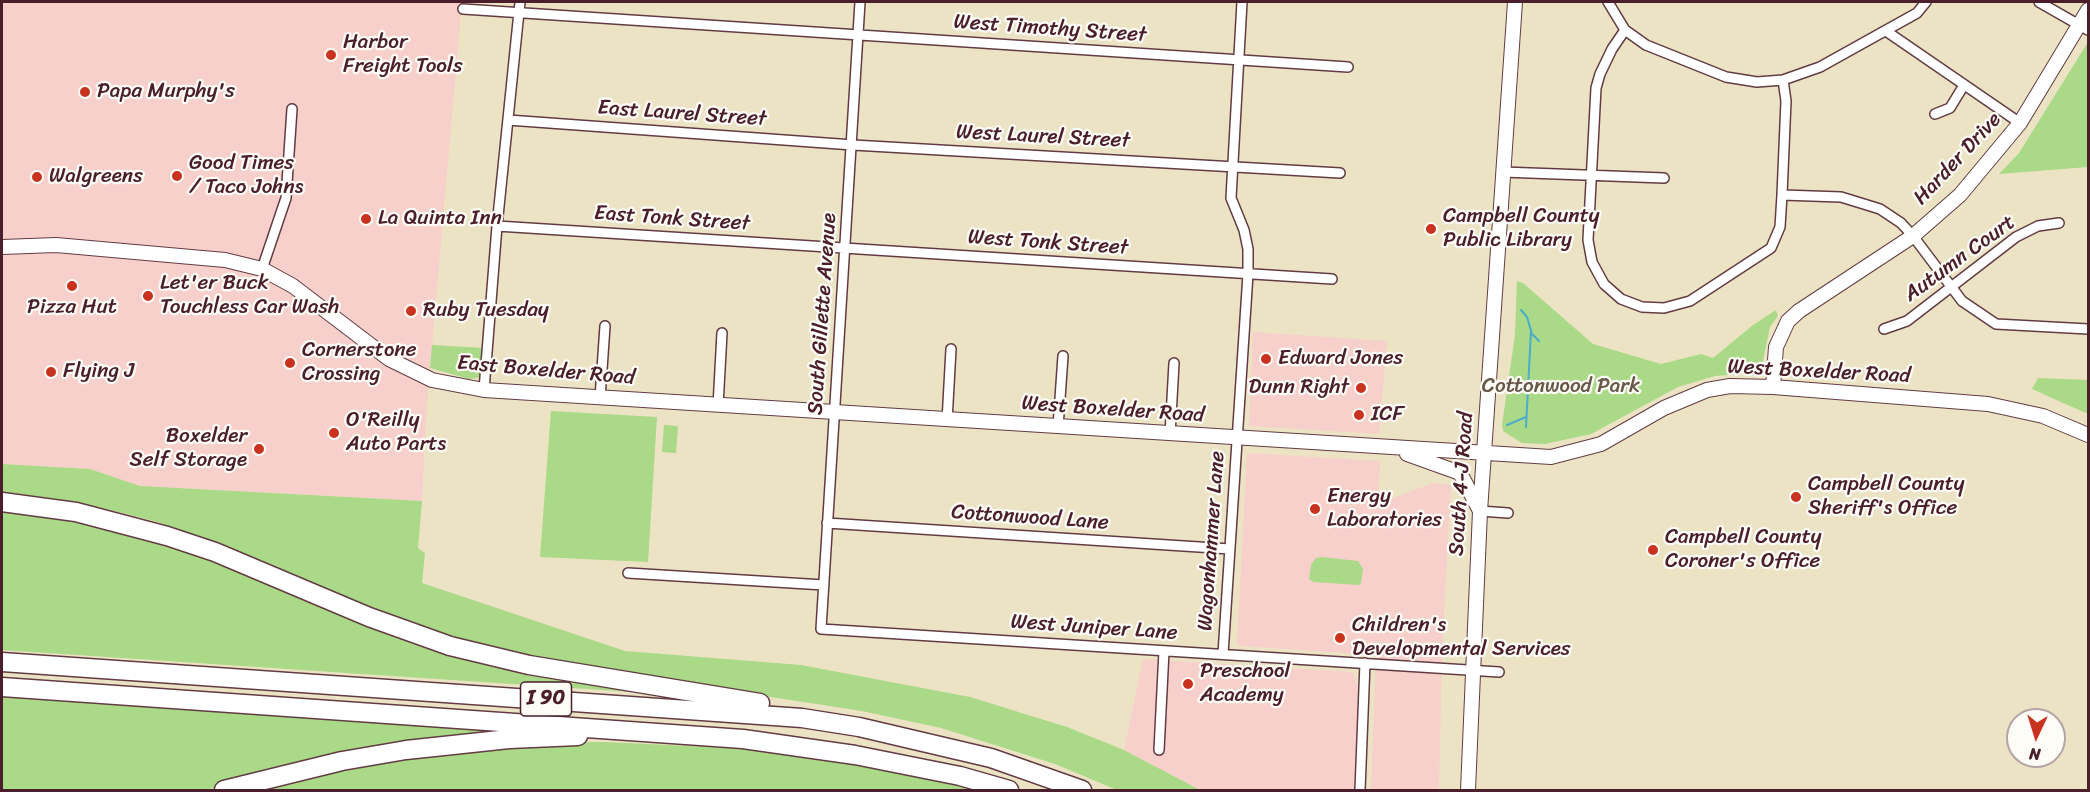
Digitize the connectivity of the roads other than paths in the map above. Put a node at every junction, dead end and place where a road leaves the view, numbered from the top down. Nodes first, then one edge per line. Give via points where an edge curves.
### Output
1 (520, 2) edge
2 (860, 2) edge
3 (1242, 2) edge
4 (1515, 2) edge
5 (1608, 2) edge
6 (1926, 2) edge
7 (2039, 2) edge
8 (463, 9) dead end
9 (2088, 10) edge
10 (518, 13) junction
11 (2084, 27) edge
12 (1625, 30) junction
13 (1886, 31) junction
14 (858, 35) junction
15 (1239, 60) junction
16 (1348, 67) dead end
17 (1783, 80) junction
18 (1964, 85) junction
19 (292, 109) dead end
20 (1935, 114) dead end
21 (508, 120) junction
22 (2020, 123) junction
23 (853, 145) junction
24 (1232, 166) junction
25 (1503, 172) junction
26 (1340, 173) dead end
27 (1591, 176) junction
28 (1664, 178) dead end
29 (1782, 195) junction
30 (2059, 223) dead end
31 (497, 226) junction
32 (1913, 236) junction
33 (2, 247) edge
34 (845, 248) junction
35 (262, 269) junction
36 (1248, 274) junction
37 (1332, 279) dead end
38 (1950, 285) junction
39 (605, 326) dead end
40 (1884, 329) dead end
41 (2088, 329) edge
42 (722, 333) dead end
43 (951, 349) dead end
44 (1063, 356) dead end
45 (1174, 363) dead end
46 (1773, 387) junction
47 (484, 390) junction
48 (600, 398) junction
49 (718, 406) junction
50 (835, 414) junction
51 (947, 421) junction
52 (1058, 428) junction
53 (1170, 435) junction
54 (2088, 435) edge
55 (1237, 439) junction
56 (1388, 448) junction
57 (1485, 453) junction
58 (2, 502) edge
59 (1480, 511) junction
60 (1508, 513) dead end
61 (827, 523) junction
62 (1230, 549) junction
63 (628, 573) dead end
64 (824, 585) junction
65 (821, 629) joint
66 (1164, 651) junction
67 (1223, 654) junction
68 (2, 662) edge
69 (1365, 663) junction
70 (1472, 670) junction
71 (1499, 672) dead end
72 (2, 687) edge
73 (1159, 750) dead end
74 (855, 755) junction
75 (1038, 773) junction
76 (225, 790) edge
77 (1009, 790) edge
78 (1082, 790) edge
79 (1360, 790) edge
80 (1468, 790) edge

1 - 10 street
2 - 14 street, South Gillette Avenue
3 - 15 street, Wagonhammer Lane
4 - 25 main road, South 4-J Road
5 - 12 street
6 - 13 street via 1917,13
7 - 11 street
8 - 10 street, West Timothy Street
9 - 11 main road, Harder Drive
10 - 14 street, West Timothy Street
10 - 21 street
11 - 22 main road, Harder Drive
12 - 17 street via 1646,45 1726,77 1756,82
12 - 27 street via 1608,57 1596,88
13 - 17 street via 1820,67
13 - 18 street
14 - 15 street, West Timothy Street
14 - 23 street, South Gillette Avenue
15 - 16 street, West Timothy Street
15 - 24 street, Wagonhammer Lane
17 - 29 street via 1786,101
18 - 20 street via 1950,108
18 - 22 street
19 - 35 street via 286,198
21 - 23 street, East Laurel Street
21 - 31 street
22 - 32 main road, Harder Drive via 1960,195
23 - 24 street, West Laurel Street
23 - 34 street, South Gillette Avenue
24 - 26 street, West Laurel Street
24 - 36 street, Wagonhammer Lane via 1231,198 1244,230
25 - 27 street
25 - 57 main road, South 4-J Road
27 - 28 street
27 - 29 street via 1588,240 1592,262 1604,284 1621,299 1641,307 1664,308 1690,301 1771,248 1780,227
29 - 32 street via 1863,202 1901,222
30 - 38 street, Autumn Court via 2038,226 2016,237
31 - 34 street, East Tonk Street
31 - 47 street
32 - 38 street
32 - 46 main road, Harder Drive via 1788,321 1776,347
33 - 35 main road, East Boxelder Road via 56,245 225,260
34 - 36 street, West Tonk Street
34 - 50 street, South Gillette Avenue
35 - 47 main road, East Boxelder Road via 292,286 389,359 432,380
36 - 37 street, West Tonk Street
36 - 55 street, Wagonhammer Lane
38 - 40 street, Autumn Court via 1907,321
38 - 41 street via 1962,301 1996,324
39 - 48 street
42 - 49 street
43 - 51 street
44 - 52 street
45 - 53 street
46 - 54 main road, West Boxelder Road via 1988,404 2043,416
46 - 57 main road, West Boxelder Road via 1707,390 1576,453 1551,458
47 - 48 main road, East Boxelder Road
48 - 49 main road, East Boxelder Road
49 - 50 main road, East Boxelder Road
50 - 51 main road, West Boxelder Road
50 - 61 street, South Gillette Avenue
51 - 52 main road, West Boxelder Road
52 - 53 main road, West Boxelder Road
53 - 55 main road, West Boxelder Road
55 - 56 main road, West Boxelder Road
55 - 62 street, Wagonhammer Lane
56 - 57 main road, West Boxelder Road
56 - 59 main road via 1458,471
57 - 59 main road, South 4-J Road
58 - 75 highway, I 90 via 76,512 167,536 450,646 529,665 942,738
59 - 60 street
59 - 70 main road, South 4-J Road
61 - 62 street, Cottonwood Lane
61 - 64 street, South Gillette Avenue
62 - 67 street, Wagonhammer Lane
63 - 64 street
64 - 65 street, South Gillette Avenue
65 - 66 street, West Juniper Lane
66 - 67 street, West Juniper Lane
66 - 73 street
67 - 69 street, West Juniper Lane
68 - 75 highway, I 90 via 802,718 927,741
69 - 70 street, West Juniper Lane
69 - 79 street
70 - 71 street, West Juniper Lane
70 - 80 main road, South 4-J Road
72 - 74 highway, I 90 via 699,735
74 - 76 highway, I 90 via 677,739 509,739 342,761
74 - 77 highway, I 90
75 - 78 highway, I 90

